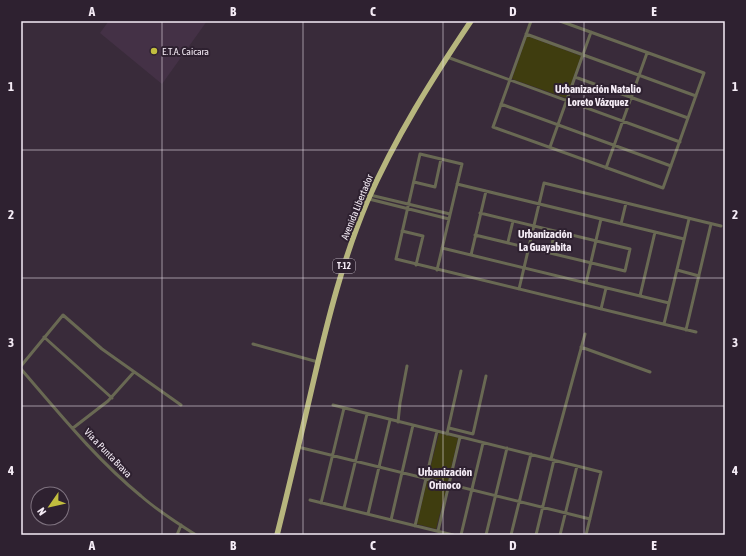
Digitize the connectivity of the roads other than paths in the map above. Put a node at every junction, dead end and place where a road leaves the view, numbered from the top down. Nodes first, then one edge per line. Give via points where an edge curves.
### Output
1 (470, 21) edge
2 (531, 21) edge
3 (560, 21) edge
4 (591, 32) junction
5 (526, 34) junction
6 (647, 53) junction
7 (583, 55) junction
8 (447, 57) junction
9 (639, 75) junction
10 (575, 77) junction
11 (510, 80) junction
12 (696, 96) junction
13 (631, 97) junction
14 (567, 100) junction
15 (501, 104) junction
16 (688, 118) junction
17 (623, 121) junction
18 (558, 125) junction
19 (680, 142) junction
20 (614, 145) junction
21 (550, 147) junction
22 (441, 159) junction
23 (671, 166) junction
24 (606, 168) junction
25 (414, 182) junction
26 (457, 184) junction
27 (486, 191) junction
28 (370, 197) junction
29 (626, 203) junction
30 (408, 204) junction
31 (539, 204) junction
32 (407, 209) junction
33 (480, 213) junction
34 (450, 214) junction
35 (689, 218) junction
36 (449, 219) junction
37 (601, 219) junction
38 (513, 221) junction
39 (621, 224) junction
40 (711, 224) junction
41 (534, 226) junction
42 (721, 226) dead end
43 (402, 231) junction
44 (555, 231) junction
45 (655, 232) junction
46 (475, 235) junction
47 (684, 239) junction
48 (596, 241) junction
49 (508, 242) junction
50 (442, 248) junction
51 (529, 248) junction
52 (550, 253) junction
53 (471, 255) junction
54 (591, 263) junction
55 (416, 264) junction
56 (524, 268) junction
57 (437, 270) junction
58 (677, 270) junction
59 (699, 276) junction
60 (586, 283) junction
61 (606, 288) junction
62 (519, 289) junction
63 (640, 296) junction
64 (669, 303) junction
65 (601, 309) junction
66 (664, 324) junction
67 (686, 330) junction
68 (696, 332) dead end
69 (585, 334) dead end
70 (44, 337) junction
71 (253, 344) dead end
72 (581, 347) junction
73 (318, 362) junction
74 (21, 366) edge
75 (407, 366) dead end
76 (21, 369) edge
77 (461, 371) dead end
78 (134, 372) junction
79 (650, 372) dead end
80 (486, 376) dead end
81 (112, 398) junction
82 (181, 405) dead end
83 (333, 405) dead end
84 (344, 408) junction
85 (367, 414) junction
86 (390, 420) junction
87 (398, 422) junction
88 (413, 425) junction
89 (73, 428) junction
90 (449, 428) junction
91 (437, 431) junction
92 (447, 434) junction
93 (460, 437) junction
94 (483, 443) junction
95 (298, 447) junction
96 (507, 448) junction
97 (530, 454) junction
98 (332, 456) junction
99 (552, 460) junction
100 (355, 461) junction
101 (577, 466) junction
102 (379, 467) junction
103 (402, 472) junction
104 (426, 478) junction
105 (449, 484) junction
106 (472, 490) junction
107 (496, 496) junction
108 (310, 500) dead end
109 (321, 502) junction
110 (519, 502) junction
111 (542, 507) junction
112 (344, 508) junction
113 (565, 513) junction
114 (368, 514) junction
115 (590, 519) junction
116 (391, 520) junction
117 (181, 525) junction
118 (415, 526) junction
119 (438, 531) junction
120 (178, 535) edge
121 (196, 535) edge
122 (277, 535) edge
123 (453, 535) edge
124 (461, 535) edge
125 (486, 535) edge
126 (511, 535) edge
127 (536, 535) edge
128 (560, 535) edge
129 (586, 535) edge

1 - 8 highway, Avenida Libertador / T-12
2 - 5 street
3 - 4 street
4 - 6 street
4 - 7 street
5 - 7 street
5 - 11 street
6 - 9 street
6 - 12 street via 704,74
7 - 9 street
7 - 10 street
8 - 11 street
8 - 28 highway, Avenida Libertador / T-12 via 407,122
9 - 12 street
9 - 13 street
10 - 13 street
10 - 14 street
11 - 14 street
11 - 15 street
12 - 16 street
13 - 16 street
13 - 17 street
14 - 17 street
14 - 18 street
15 - 18 street
15 - 21 street via 493,127
16 - 19 street
17 - 19 street
17 - 20 street
18 - 20 street
18 - 21 street
19 - 23 street
20 - 23 street
20 - 24 street
21 - 24 street
22 - 25 street via 435,187
22 - 25 street via 420,154
22 - 26 street via 462,164
23 - 24 street via 663,188
25 - 30 street
26 - 27 street
26 - 34 street
27 - 31 street
27 - 33 street
28 - 30 street
28 - 32 street
28 - 73 highway, Avenida Libertador / T-12 via 334,300
29 - 31 street via 544,183
29 - 35 street
29 - 39 street
30 - 32 street
30 - 34 street
31 - 37 street
31 - 41 street
32 - 36 street
32 - 43 street
33 - 38 street
33 - 46 street
34 - 36 street
35 - 40 street
35 - 47 street
36 - 50 street
37 - 39 street
37 - 48 street
38 - 41 street
38 - 49 street
39 - 45 street
40 - 42 street
40 - 59 street
41 - 44 street
41 - 51 street
43 - 55 street via 396,260
43 - 55 street via 423,236
44 - 48 street
44 - 52 street
45 - 47 street
45 - 63 street
46 - 49 street
46 - 53 street
47 - 58 street
48 - 54 street
48 - 54 street via 630,249 625,271
49 - 51 street
50 - 53 street
50 - 57 street
51 - 52 street
51 - 56 street
52 - 54 street
53 - 56 street
54 - 60 street
55 - 57 street
56 - 60 street
56 - 62 street
57 - 62 street
58 - 59 street
58 - 64 street
59 - 67 street
60 - 61 street
61 - 63 street
61 - 65 street
62 - 65 street
63 - 64 street
64 - 66 street
65 - 66 street
66 - 67 street
67 - 68 street
69 - 72 street
70 - 74 street
70 - 78 street via 63,314
70 - 81 street
71 - 73 street
72 - 79 street
72 - 99 street
73 - 95 highway, Avenida Libertador / T-12
75 - 87 street
76 - 89 street, Vía a Punta Brava
77 - 90 street
78 - 81 street
78 - 82 street
80 - 90 street via 473,434
81 - 89 street
83 - 84 street
84 - 85 street
84 - 98 street
85 - 86 street
85 - 100 street
86 - 87 street
86 - 102 street
87 - 88 street
88 - 91 street
88 - 103 street
89 - 117 street, Vía a Punta Brava via 128,485
90 - 92 street
91 - 92 street
91 - 104 street
92 - 93 street
93 - 94 street
93 - 105 street
94 - 96 street
94 - 106 street
95 - 98 street
95 - 122 highway, Avenida Libertador / T-12
96 - 97 street
96 - 107 street
97 - 99 street
97 - 110 street
98 - 100 street
98 - 109 street
99 - 101 street
99 - 111 street
100 - 102 street
100 - 112 street
101 - 113 street
101 - 115 street via 601,472
102 - 103 street
102 - 114 street
103 - 104 street
103 - 116 street
104 - 105 street
104 - 118 street
105 - 106 street
105 - 119 street
106 - 107 street
106 - 124 street
107 - 110 street
107 - 125 street
108 - 109 street
109 - 112 street
110 - 111 street
110 - 126 street
111 - 113 street
111 - 127 street
112 - 114 street
113 - 115 street
113 - 128 street
114 - 116 street
115 - 129 street
116 - 118 street
117 - 120 street
117 - 121 street, Vía a Punta Brava
118 - 119 street
119 - 123 street

